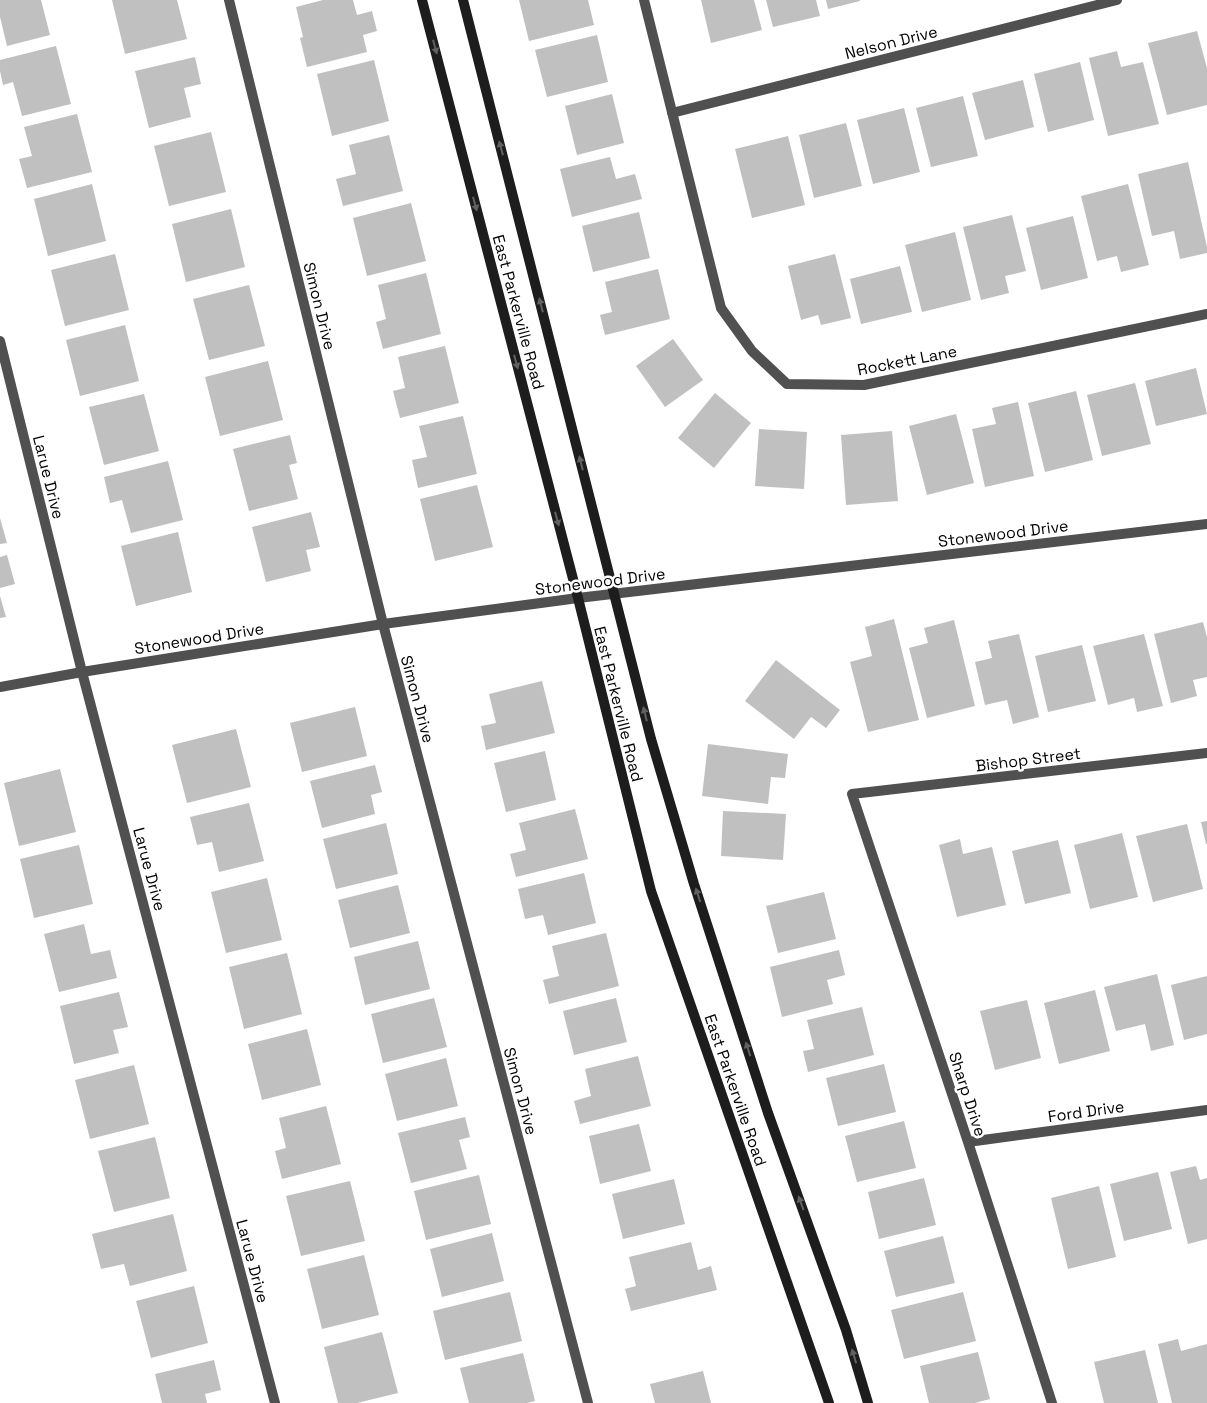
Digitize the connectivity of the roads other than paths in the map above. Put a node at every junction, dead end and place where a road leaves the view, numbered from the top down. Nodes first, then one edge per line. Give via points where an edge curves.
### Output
1 (229, 0) edge
2 (422, 0) edge
3 (463, 0) edge
4 (644, 0) edge
5 (1117, 0) edge
6 (672, 113) junction
7 (1207, 314) edge
8 (0, 341) edge
9 (1207, 524) edge
10 (614, 595) junction
11 (578, 598) junction
12 (383, 624) junction
13 (82, 672) junction
14 (0, 687) edge
15 (1207, 753) edge
16 (852, 794) joint
17 (1207, 1110) edge
18 (968, 1142) junction
19 (275, 1403) edge
20 (588, 1403) edge
21 (829, 1403) edge
22 (868, 1403) edge
23 (1052, 1403) edge

1 - 12 street, Simon Drive
2 -> 11 main road, East Parkerville Road
10 -> 3 main road, East Parkerville Road
4 - 6 street, Rockett Lane
5 - 6 street, Nelson Drive
6 - 7 street, Rockett Lane via 721,308 752,351 787,384 864,385
8 - 13 street, Larue Drive
9 - 10 street, Stonewood Drive
10 - 11 street, Stonewood Drive
22 -> 10 main road, East Parkerville Road via 846,1330 768,1113 694,884 653,746
11 - 12 street, Stonewood Drive
11 - 21 main road, East Parkerville Road via 651,892
12 - 13 street, Stonewood Drive
12 - 20 street, Simon Drive
13 - 14 street, Stonewood Drive
13 - 19 street, Larue Drive
15 - 16 street, Bishop Street
16 - 18 street, Sharp Drive
17 - 18 street, Ford Drive
18 - 23 street, Sharp Drive

